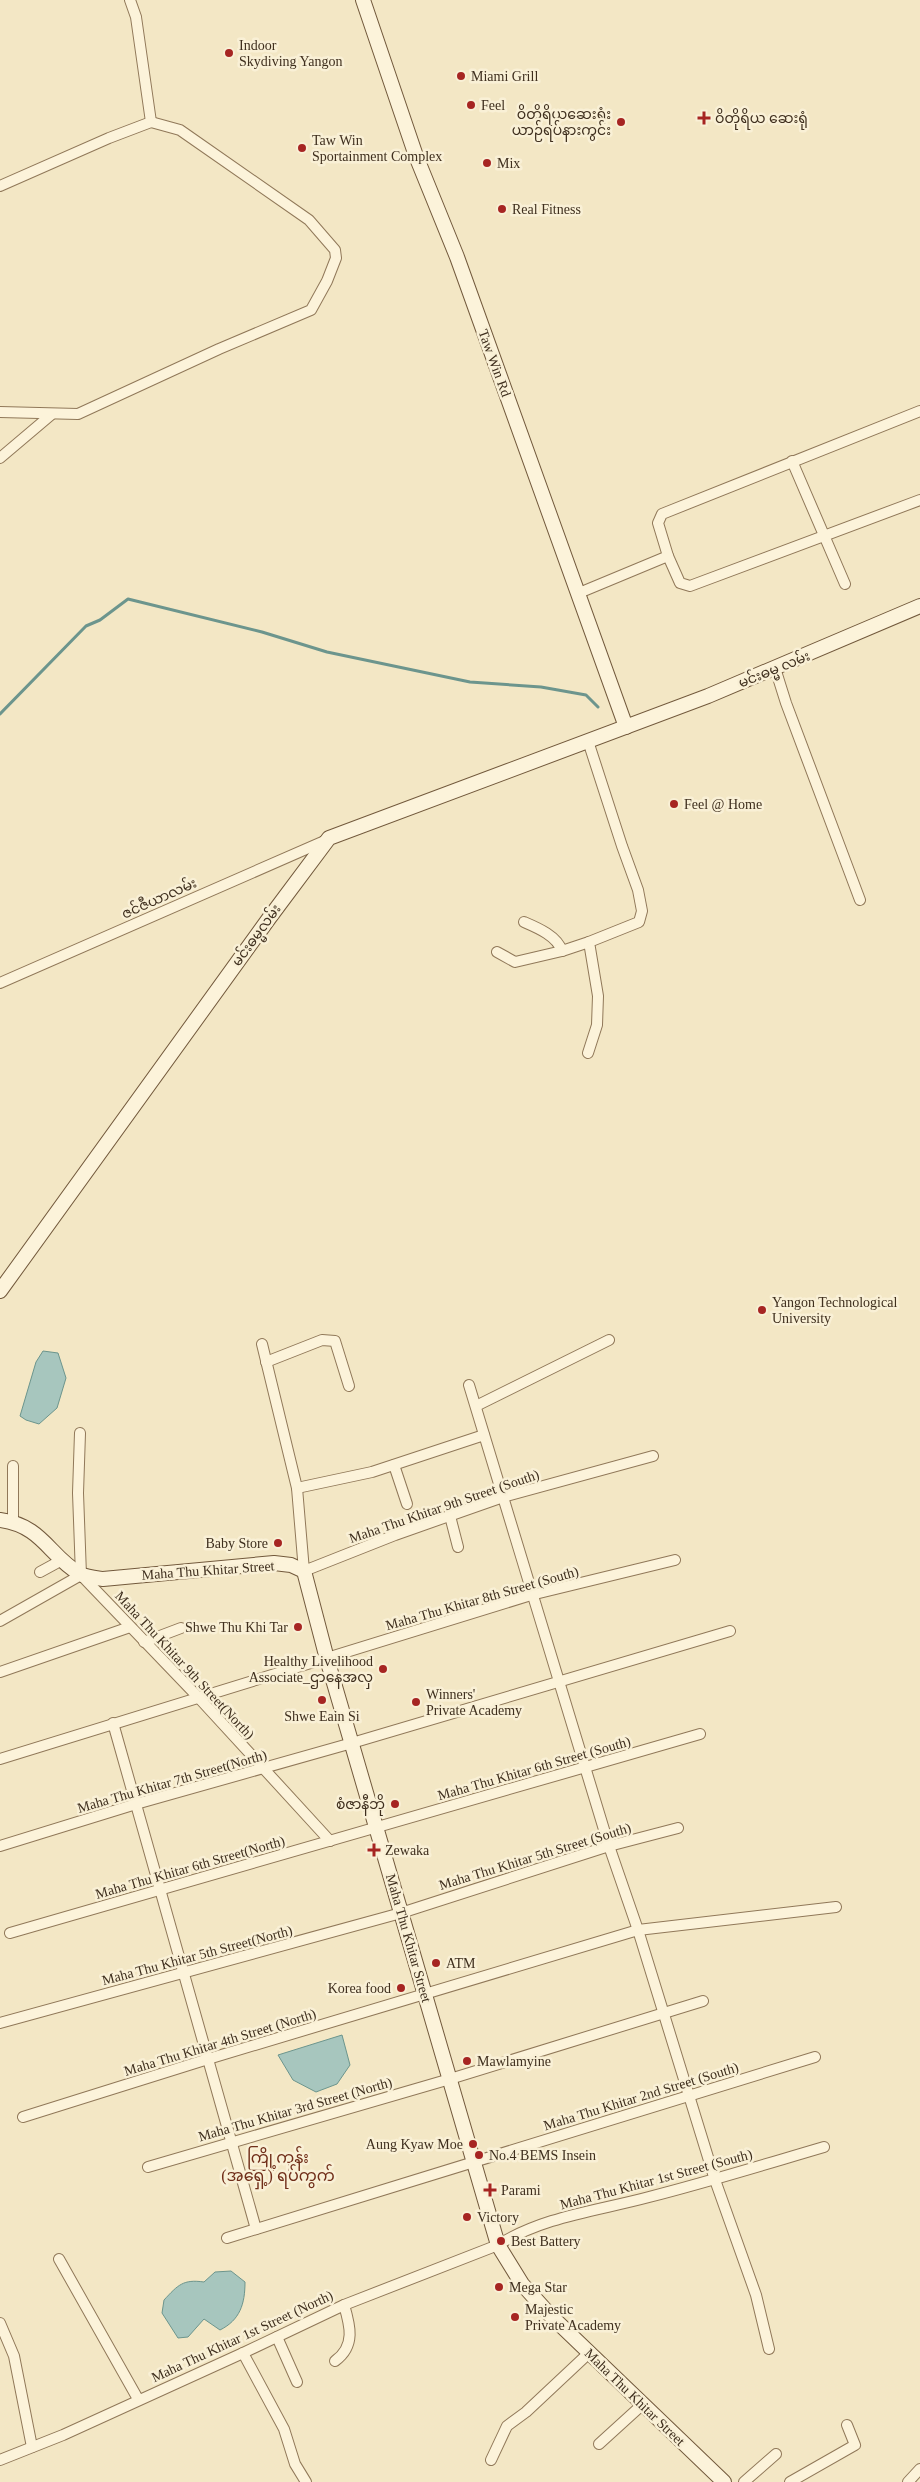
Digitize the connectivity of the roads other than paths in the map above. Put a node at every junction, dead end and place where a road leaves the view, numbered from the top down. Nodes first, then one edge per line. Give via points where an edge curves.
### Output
1 (130, 0) edge
2 (363, 0) edge
3 (151, 122) junction
4 (0, 186) edge
5 (920, 411) edge
6 (0, 412) edge
7 (52, 414) junction
8 (0, 458) edge
9 (792, 461) junction
10 (920, 500) edge
11 (823, 535) junction
12 (668, 556) junction
13 (845, 584) dead end
14 (578, 593) junction
15 (920, 606) edge
16 (775, 668) junction
17 (626, 727) junction
18 (588, 742) junction
19 (329, 838) junction
20 (860, 900) dead end
21 (524, 922) dead end
22 (589, 942) junction
23 (562, 951) junction
24 (497, 952) dead end
25 (0, 983) edge
26 (588, 1053) dead end
27 (0, 1291) edge
28 (609, 1340) dead end
29 (262, 1344) dead end
30 (266, 1362) junction
31 (469, 1385) dead end
32 (350, 1386) dead end
33 (476, 1406) junction
34 (80, 1434) dead end
35 (484, 1435) junction
36 (653, 1456) dead end
37 (394, 1465) junction
38 (13, 1466) dead end
39 (297, 1488) junction
40 (503, 1497) junction
41 (407, 1504) dead end
42 (450, 1516) junction
43 (7, 1521) edge
44 (458, 1547) dead end
45 (62, 1560) junction
46 (674, 1560) dead end
47 (304, 1571) junction
48 (40, 1572) dead end
49 (81, 1575) junction
50 (531, 1594) junction
51 (0, 1621) edge
52 (130, 1627) junction
53 (181, 1628) dead end
54 (730, 1631) dead end
55 (144, 1642) junction
56 (327, 1659) junction
57 (0, 1672) edge
58 (559, 1681) junction
59 (199, 1698) junction
60 (113, 1724) junction
61 (700, 1734) dead end
62 (352, 1744) junction
63 (0, 1759) edge
64 (586, 1767) junction
65 (263, 1769) junction
66 (136, 1804) junction
67 (376, 1828) junction
68 (678, 1828) dead end
69 (330, 1841) junction
70 (0, 1846) edge
71 (609, 1846) junction
72 (160, 1890) junction
73 (836, 1908) dead end
74 (401, 1913) junction
75 (638, 1930) junction
76 (10, 1933) dead end
77 (184, 1974) junction
78 (425, 1995) junction
79 (703, 2001) dead end
80 (663, 2013) junction
81 (0, 2023) edge
82 (816, 2057) dead end
83 (208, 2059) junction
84 (450, 2078) junction
85 (689, 2096) junction
86 (23, 2117) dead end
87 (232, 2142) junction
88 (824, 2147) dead end
89 (474, 2162) junction
90 (148, 2166) dead end
91 (715, 2180) junction
92 (256, 2229) junction
93 (226, 2238) dead end
94 (498, 2245) junction
95 (59, 2258) dead end
96 (344, 2305) junction
97 (0, 2323) edge
98 (277, 2337) junction
99 (769, 2349) dead end
100 (590, 2352) junction
101 (243, 2353) junction
102 (335, 2361) dead end
103 (297, 2382) dead end
104 (138, 2400) junction
105 (643, 2404) junction
106 (848, 2425) dead end
107 (599, 2444) dead end
108 (32, 2447) junction
109 (776, 2454) dead end
110 (0, 2460) edge
111 (491, 2460) dead end
112 (920, 2469) edge
113 (306, 2482) edge
114 (724, 2482) edge
115 (744, 2482) edge
116 (790, 2482) edge
117 (908, 2482) edge

1 - 3 street via 136,17
2 - 14 main road, Taw Win Rd via 416,156 457,257
3 - 4 street
3 - 7 street via 180,130 309,220 335,250 336,258 311,310 78,414
5 - 9 street
6 - 7 street
7 - 8 street
9 - 11 street
9 - 12 street via 662,514 658,523
10 - 11 street
11 - 12 street via 690,586 680,583
11 - 13 street
12 - 14 street
14 - 17 main road, Taw Win Rd
15 - 16 main road, မင်းဓမ္မ လမ်း
16 - 17 main road, မင်းဓမ္မ လမ်း
16 - 20 street
17 - 18 main road
18 - 19 main road
18 - 22 street via 638,890 642,911 638,922
19 - 25 street, ဇင်ဇီယာလမ်း
19 - 27 main road, မင်းဓမ္မလမ်း
21 - 23 street via 541,930 560,945
22 - 23 street
22 - 26 street via 598,996 597,1025
23 - 24 street via 515,962
28 - 33 street
29 - 30 street
30 - 32 street via 322,1340 335,1341
30 - 39 street
31 - 33 street
33 - 35 street
34 - 49 street
35 - 37 street
35 - 40 street
36 - 40 street, Maha Thu Khitar 9th Street (South)
37 - 39 street
37 - 41 street
38 - 43 street
39 - 47 street
40 - 42 street, Maha Thu Khitar 9th Street (South)
40 - 50 street
42 - 44 street
42 - 47 street, Maha Thu Khitar 9th Street (South)
43 - 45 main road, Maha Thu Khitar Street via 34,1531
45 - 48 street
45 - 49 main road, Maha Thu Khitar Street
46 - 50 street, Maha Thu Khitar 8th Street (South)
47 - 49 main road, Maha Thu Khitar Street via 274,1563 103,1579
47 - 56 main road, Maha Thu Khitar Street
49 - 51 street
49 - 52 street, Maha Thu Khitar 9th Street(North)
50 - 56 street, Maha Thu Khitar 8th Street (South)
50 - 58 street
52 - 55 street, Maha Thu Khitar 9th Street(North)
52 - 57 street
53 - 55 street
54 - 58 street, Maha Thu Khitar 7th Street(North)
55 - 59 street, Maha Thu Khitar 9th Street(North)
56 - 59 street, Maha Thu Khitar 8th Street (South)
56 - 62 main road, Maha Thu Khitar Street
58 - 62 street, Maha Thu Khitar 7th Street(North)
58 - 64 street
59 - 60 street, Maha Thu Khitar 8th Street (South)
59 - 65 street, Maha Thu Khitar 9th Street(North)
60 - 63 street, Maha Thu Khitar 8th Street (South)
60 - 66 street
61 - 64 street, Maha Thu Khitar 6th Street (South)
62 - 65 street, Maha Thu Khitar 7th Street(North)
62 - 67 main road, Maha Thu Khitar Street
64 - 67 street, Maha Thu Khitar 6th Street (South)
64 - 71 street
65 - 66 street, Maha Thu Khitar 7th Street(North)
65 - 69 street, Maha Thu Khitar 9th Street(North)
66 - 70 street, Maha Thu Khitar 7th Street(North)
66 - 72 street
67 - 69 street, Maha Thu Khitar 6th Street(North)
67 - 74 main road, Maha Thu Khitar Street
68 - 71 street, Maha Thu Khitar 5th Street (South)
69 - 72 street, Maha Thu Khitar 6th Street(North)
71 - 74 street, Maha Thu Khitar 5th Street (South)
71 - 75 street
72 - 76 street, Maha Thu Khitar 6th Street(North)
72 - 77 street
73 - 75 street, Maha Thu Khitar 4th Street (North)
74 - 77 street, Maha Thu Khitar 5th Street(North)
74 - 78 main road, Maha Thu Khitar Street
75 - 78 street, Maha Thu Khitar 4th Street (North)
75 - 80 street
77 - 81 street, Maha Thu Khitar 5th Street(North)
77 - 83 street
78 - 83 street, Maha Thu Khitar 4th Street (North)
78 - 84 main road, Maha Thu Khitar Street
79 - 80 street, Maha Thu Khitar 3rd Street (North)
80 - 84 street, Maha Thu Khitar 3rd Street (North)
80 - 85 street
82 - 85 street, Maha Thu Khitar 2nd Street (South)
83 - 86 street, Maha Thu Khitar 4th Street (North)
83 - 87 street
84 - 87 street, Maha Thu Khitar 3rd Street (North)
84 - 89 main road, Maha Thu Khitar Street
85 - 89 street, Maha Thu Khitar 2nd Street (South)
85 - 91 street
87 - 90 street, Maha Thu Khitar 3rd Street (North)
87 - 92 street
88 - 91 street, Maha Thu Khitar 1st Street (South)
89 - 92 street, Maha Thu Khitar 2nd Street (South)
89 - 94 main road, Maha Thu Khitar Street
91 - 94 street, Maha Thu Khitar 1st Street (South) via 544,2222
91 - 99 street via 756,2295
92 - 93 street, Maha Thu Khitar 2nd Street (South)
94 - 96 street, Maha Thu Khitar 1st Street (North)
94 - 100 main road, Maha Thu Khitar Street via 522,2284
95 - 104 street
96 - 98 street, Maha Thu Khitar 1st Street (North)
96 - 102 street via 351,2328 349,2344 344,2355
97 - 108 street via 14,2356
98 - 101 street, Maha Thu Khitar 1st Street (North)
98 - 103 street
100 - 105 main road, Maha Thu Khitar Street
100 - 111 street via 507,2426
101 - 104 street, Maha Thu Khitar 1st Street (North)
101 - 113 street via 284,2429 295,2464
104 - 108 street, Maha Thu Khitar 1st Street (North)
105 - 107 street
105 - 114 main road, Maha Thu Khitar Street
106 - 116 street via 855,2445
108 - 110 street, Maha Thu Khitar 1st Street (North)
109 - 115 street
112 - 117 street

